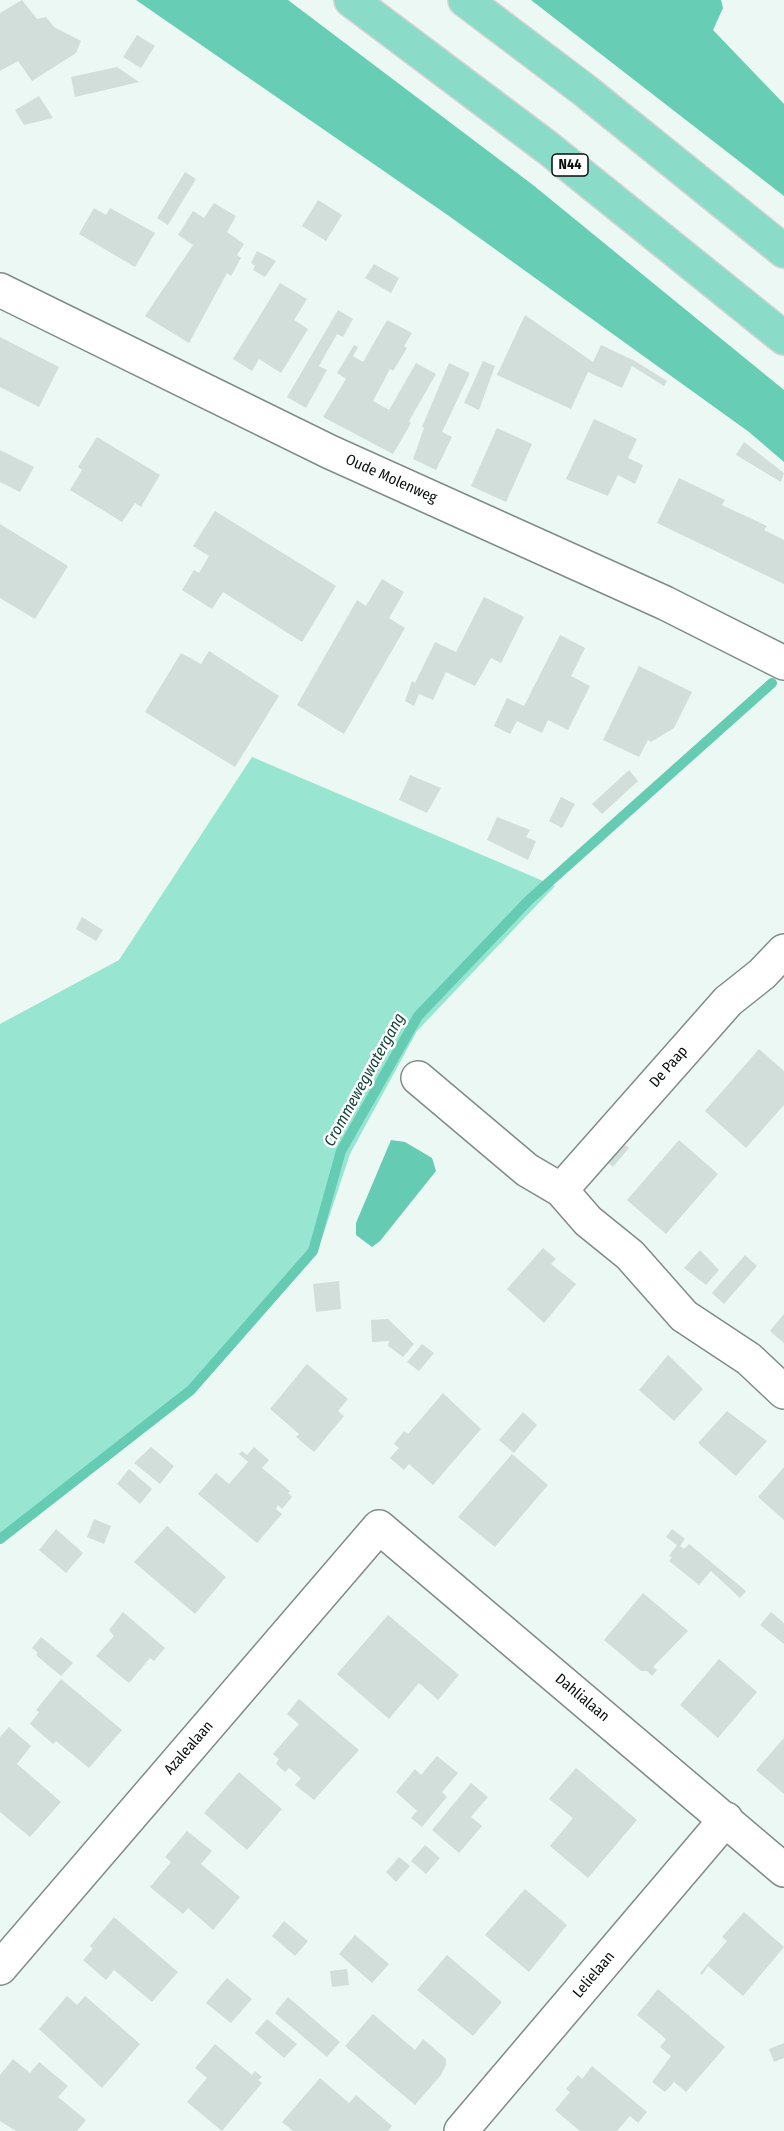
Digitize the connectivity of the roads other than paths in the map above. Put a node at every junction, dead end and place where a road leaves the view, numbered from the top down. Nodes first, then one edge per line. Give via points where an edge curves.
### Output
1 (351, 0) edge
2 (465, 0) edge
3 (784, 251) edge
4 (0, 290) edge
5 (784, 338) edge
6 (784, 663) edge
7 (784, 951) edge
8 (418, 1078) dead end
9 (561, 1191) junction
10 (784, 1392) edge
11 (379, 1527) joint
12 (726, 1819) junction
13 (784, 1870) edge
14 (0, 1968) edge
15 (461, 2131) edge

1 - 5 highway, N44 via 548,148
2 - 3 highway via 583,89
4 - 6 street, Oude Molenweg via 330,452 665,603
7 - 9 street, De Paap via 728,1001
8 - 9 street via 527,1170
9 - 10 street via 588,1221 630,1255 684,1316 749,1359
11 - 12 street, Dahlialaan
11 - 14 street, Azalealaan
12 - 13 street, Dahlialaan
12 - 15 street, Lelielaan

